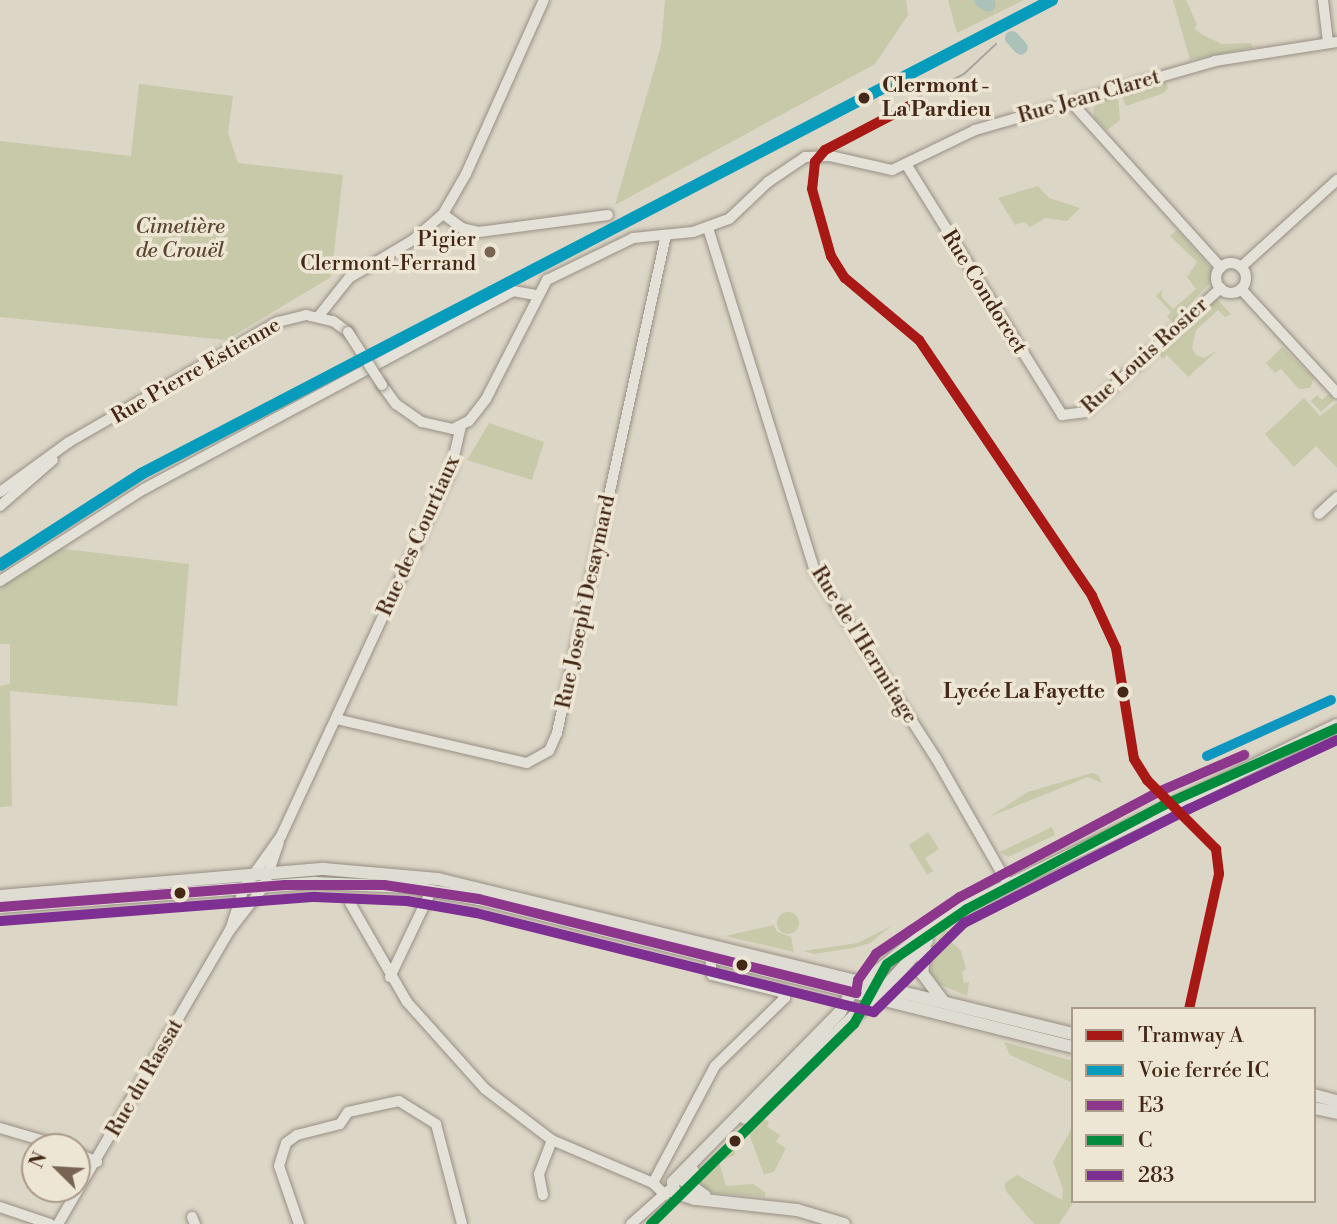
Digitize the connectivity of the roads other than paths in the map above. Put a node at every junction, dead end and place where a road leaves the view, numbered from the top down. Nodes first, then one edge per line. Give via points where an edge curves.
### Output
1 (544, 0) edge
2 (1323, 0) edge
3 (1332, 42) edge
4 (1072, 103) junction
5 (906, 164) junction
6 (1337, 180) edge
7 (443, 214) junction
8 (608, 215) dead end
9 (708, 228) junction
10 (666, 235) junction
11 (1241, 267) junction
12 (1221, 268) junction
13 (1220, 288) junction
14 (1241, 289) junction
15 (536, 295) junction
16 (318, 317) junction
17 (1337, 393) edge
18 (1067, 416) joint
19 (461, 426) junction
20 (77, 440) junction
21 (0, 492) edge
22 (1337, 497) edge
23 (0, 506) edge
24 (1319, 514) dead end
25 (0, 581) edge
26 (336, 719) junction
27 (1337, 725) edge
28 (281, 836) junction
29 (277, 854) junction
30 (291, 872) junction
31 (270, 873) junction
32 (253, 874) junction
33 (1008, 884) junction
34 (264, 887) junction
35 (244, 888) junction
36 (221, 889) junction
37 (432, 891) junction
38 (0, 896) edge
39 (350, 903) dead end
40 (0, 907) edge
41 (236, 912) junction
42 (956, 912) junction
43 (230, 930) junction
44 (929, 940) junction
45 (710, 957) junction
46 (390, 977) junction
47 (866, 982) junction
48 (886, 986) junction
49 (852, 992) junction
50 (872, 998) junction
51 (944, 1002) junction
52 (1071, 1034) edge
53 (1071, 1047) edge
54 (1316, 1096) edge
55 (1337, 1101) edge
56 (1316, 1108) edge
57 (1337, 1113) edge
58 (0, 1128) edge
59 (21, 1134) edge
60 (552, 1140) junction
61 (91, 1159) edge
62 (97, 1162) junction
63 (653, 1183) junction
64 (674, 1187) junction
65 (543, 1195) dead end
66 (0, 1207) edge
67 (50, 1224) edge
68 (58, 1224) edge
69 (299, 1224) edge
70 (462, 1224) edge
71 (631, 1224) edge
72 (844, 1224) edge

1 - 7 street via 466,174
2 - 3 street
3 - 4 street, Rue Jean Claret via 1215,61
4 - 5 street, Rue Jean Claret via 975,130
4 - 12 street
5 - 9 street, Rue Jean Claret via 883,170 830,156 805,158 768,182 744,208
5 - 18 street, Rue Condorcet via 1057,411
6 - 11 street
7 - 8 street via 462,228 479,232
7 - 16 street via 413,240 349,278
9 - 10 street, Rue des Courtiaux
9 - 33 street, Rue de l'Hermitage via 814,569 936,758
10 - 15 street, Rue des Courtiaux via 633,238 547,279
10 - 26 street, Rue Joseph Desaymard via 560,720 549,751 527,763
11 - 12 street via 1231,263
11 - 14 street via 1246,281
12 - 13 street
13 - 14 street via 1230,293
13 - 18 street, Rue Louis Rosier via 1085,412
14 - 17 street
15 - 19 street, Rue des Courtiaux via 486,399
15 - 25 street via 513,291 144,489
16 - 19 street, bridge via 348,332 396,404 422,422 445,428
16 - 20 street, Rue Pierre Estienne via 294,317 275,324
19 - 26 street, Rue des Courtiaux via 451,469
20 - 21 street, Rue Pierre Estienne
20 - 23 street, Rue Pierre Estienne
22 - 24 street
26 - 28 street, Rue des Courtiaux
27 - 33 main road
28 - 29 street
28 - 32 street, Rue des Courtiaux
29 - 30 street
29 - 31 street
30 - 31 main road
30 - 47 main road via 356,870 460,882
31 - 32 main road
31 - 34 street, Rue du Rassat
32 - 35 street, Rue des Courtiaux
32 - 38 main road
33 - 42 main road
34 - 35 main road
34 - 37 main road via 350,883
34 - 43 street, Rue du Rassat
35 - 36 main road
35 - 41 street, Rue du Rassat
36 - 40 main road
36 - 41 street
37 - 45 main road
37 - 46 street
39 - 46 street
41 - 43 street, Rue du Rassat
42 - 44 main road
42 - 47 main road
43 - 62 street, Rue du Rassat
44 - 48 main road
44 - 51 main road via 921,957 922,973
45 - 49 main road
45 - 63 street via 712,975 780,992 785,998 715,1066
46 - 60 street via 485,1089
47 - 48 main road
47 - 49 main road
48 - 50 main road
48 - 51 main road
49 - 50 main road
49 - 64 main road via 840,1012 676,1176
50 - 53 main road
50 - 64 main road
51 - 52 main road
54 - 55 main road
56 - 57 main road
58 - 59 street
60 - 63 street
60 - 65 street via 539,1174
61 - 62 street
62 - 68 street, Rue du Rassat
63 - 64 street
64 - 71 street
64 - 72 main road via 678,1194 797,1210
66 - 67 street
69 - 70 street via 279,1166 286,1143 297,1135 340,1124 348,1112 399,1101 436,1124

